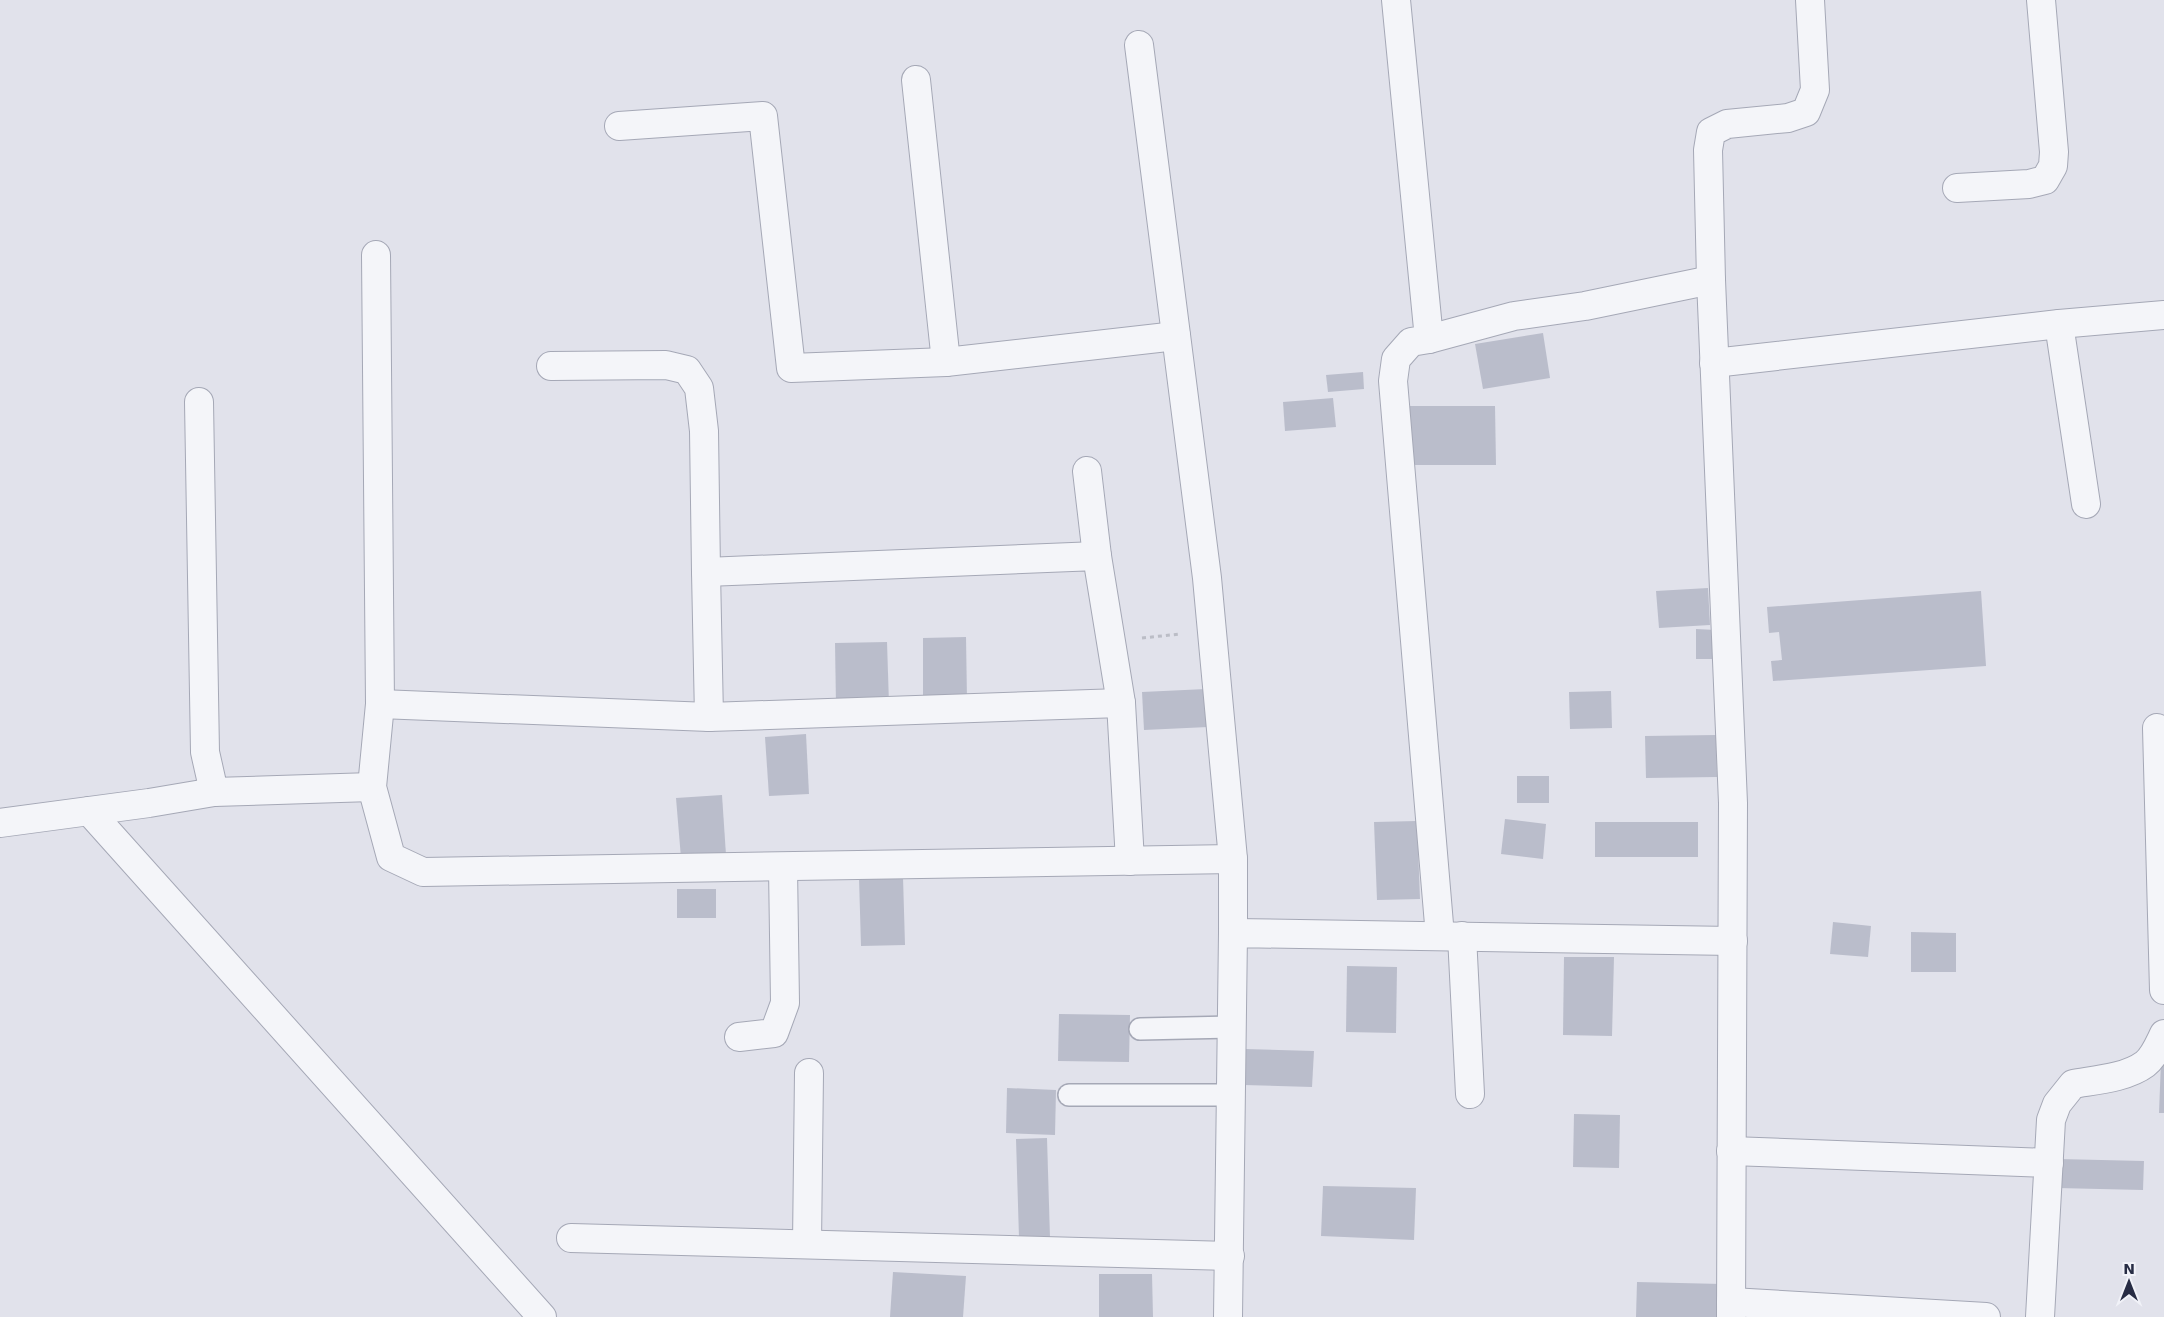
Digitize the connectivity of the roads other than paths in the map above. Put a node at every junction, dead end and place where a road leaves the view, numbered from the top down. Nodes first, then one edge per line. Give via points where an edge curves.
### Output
1 (1396, 0) edge
2 (1810, 0) edge
3 (2041, 0) edge
4 (1139, 44) dead end
5 (916, 80) dead end
6 (619, 126) dead end
7 (1957, 188) dead end
8 (376, 256) dead end
9 (1711, 280) junction
10 (2164, 315) edge
11 (2058, 324) junction
12 (1176, 336) junction
13 (1429, 339) junction
14 (946, 362) junction
15 (1714, 363) junction
16 (551, 366) dead end
17 (199, 402) dead end
18 (1087, 471) dead end
19 (2086, 504) dead end
20 (1097, 556) junction
21 (706, 572) junction
22 (1121, 703) junction
23 (380, 704) junction
24 (709, 717) junction
25 (2157, 728) dead end
26 (372, 787) junction
27 (214, 792) junction
28 (89, 811) junction
29 (0, 822) edge
30 (1233, 859) junction
31 (1130, 861) junction
32 (784, 867) junction
33 (1233, 933) junction
34 (1451, 936) junction
35 (1732, 941) junction
36 (2164, 990) edge
37 (1232, 1027) junction
38 (1140, 1029) dead end
39 (2164, 1034) edge
40 (740, 1037) dead end
41 (809, 1074) dead end
42 (1470, 1094) dead end
43 (1069, 1095) dead end
44 (1231, 1095) junction
45 (1731, 1150) junction
46 (2049, 1163) junction
47 (572, 1238) dead end
48 (807, 1244) junction
49 (1230, 1256) junction
50 (1731, 1310) edge
51 (542, 1317) edge
52 (1228, 1317) edge
53 (1986, 1317) edge
54 (2040, 1317) edge

1 - 13 street
2 - 9 street via 1815,90 1806,112 1788,118 1727,124 1711,132 1708,150
3 - 7 street via 2053,166 2045,180 2029,184
4 - 12 street
5 - 14 street
6 - 14 street via 763,116 791,368
8 - 23 street
9 - 13 street via 1585,306 1514,316
9 - 15 street
10 - 11 street
11 - 15 street
11 - 19 street
12 - 14 street
12 - 30 street via 1212,631
13 - 34 street via 1411,342 1396,359 1393,381
15 - 35 street via 1733,803
16 - 21 street via 666,365 687,370 700,388 704,431
17 - 27 street via 206,752
18 - 20 street
20 - 21 street
20 - 22 street
21 - 24 street
22 - 24 street
22 - 31 street
23 - 24 street
23 - 26 street
25 - 36 street
26 - 27 street
26 - 32 street via 391,857 423,872
27 - 28 street
28 - 29 street
28 - 51 street
30 - 31 street
30 - 33 street
31 - 32 street
32 - 40 street via 785,1003 774,1033
33 - 34 street
33 - 37 street
34 - 35 street
34 - 42 street
35 - 45 street
37 - 38 lane
37 - 44 street
39 - 46 street via 2146,1063 2130,1072 2073,1084 2057,1104 2051,1120
41 - 48 street
43 - 44 lane
44 - 49 street
45 - 46 street
45 - 50 street
46 - 54 street
47 - 48 street
48 - 49 street
49 - 52 street
50 - 53 street

